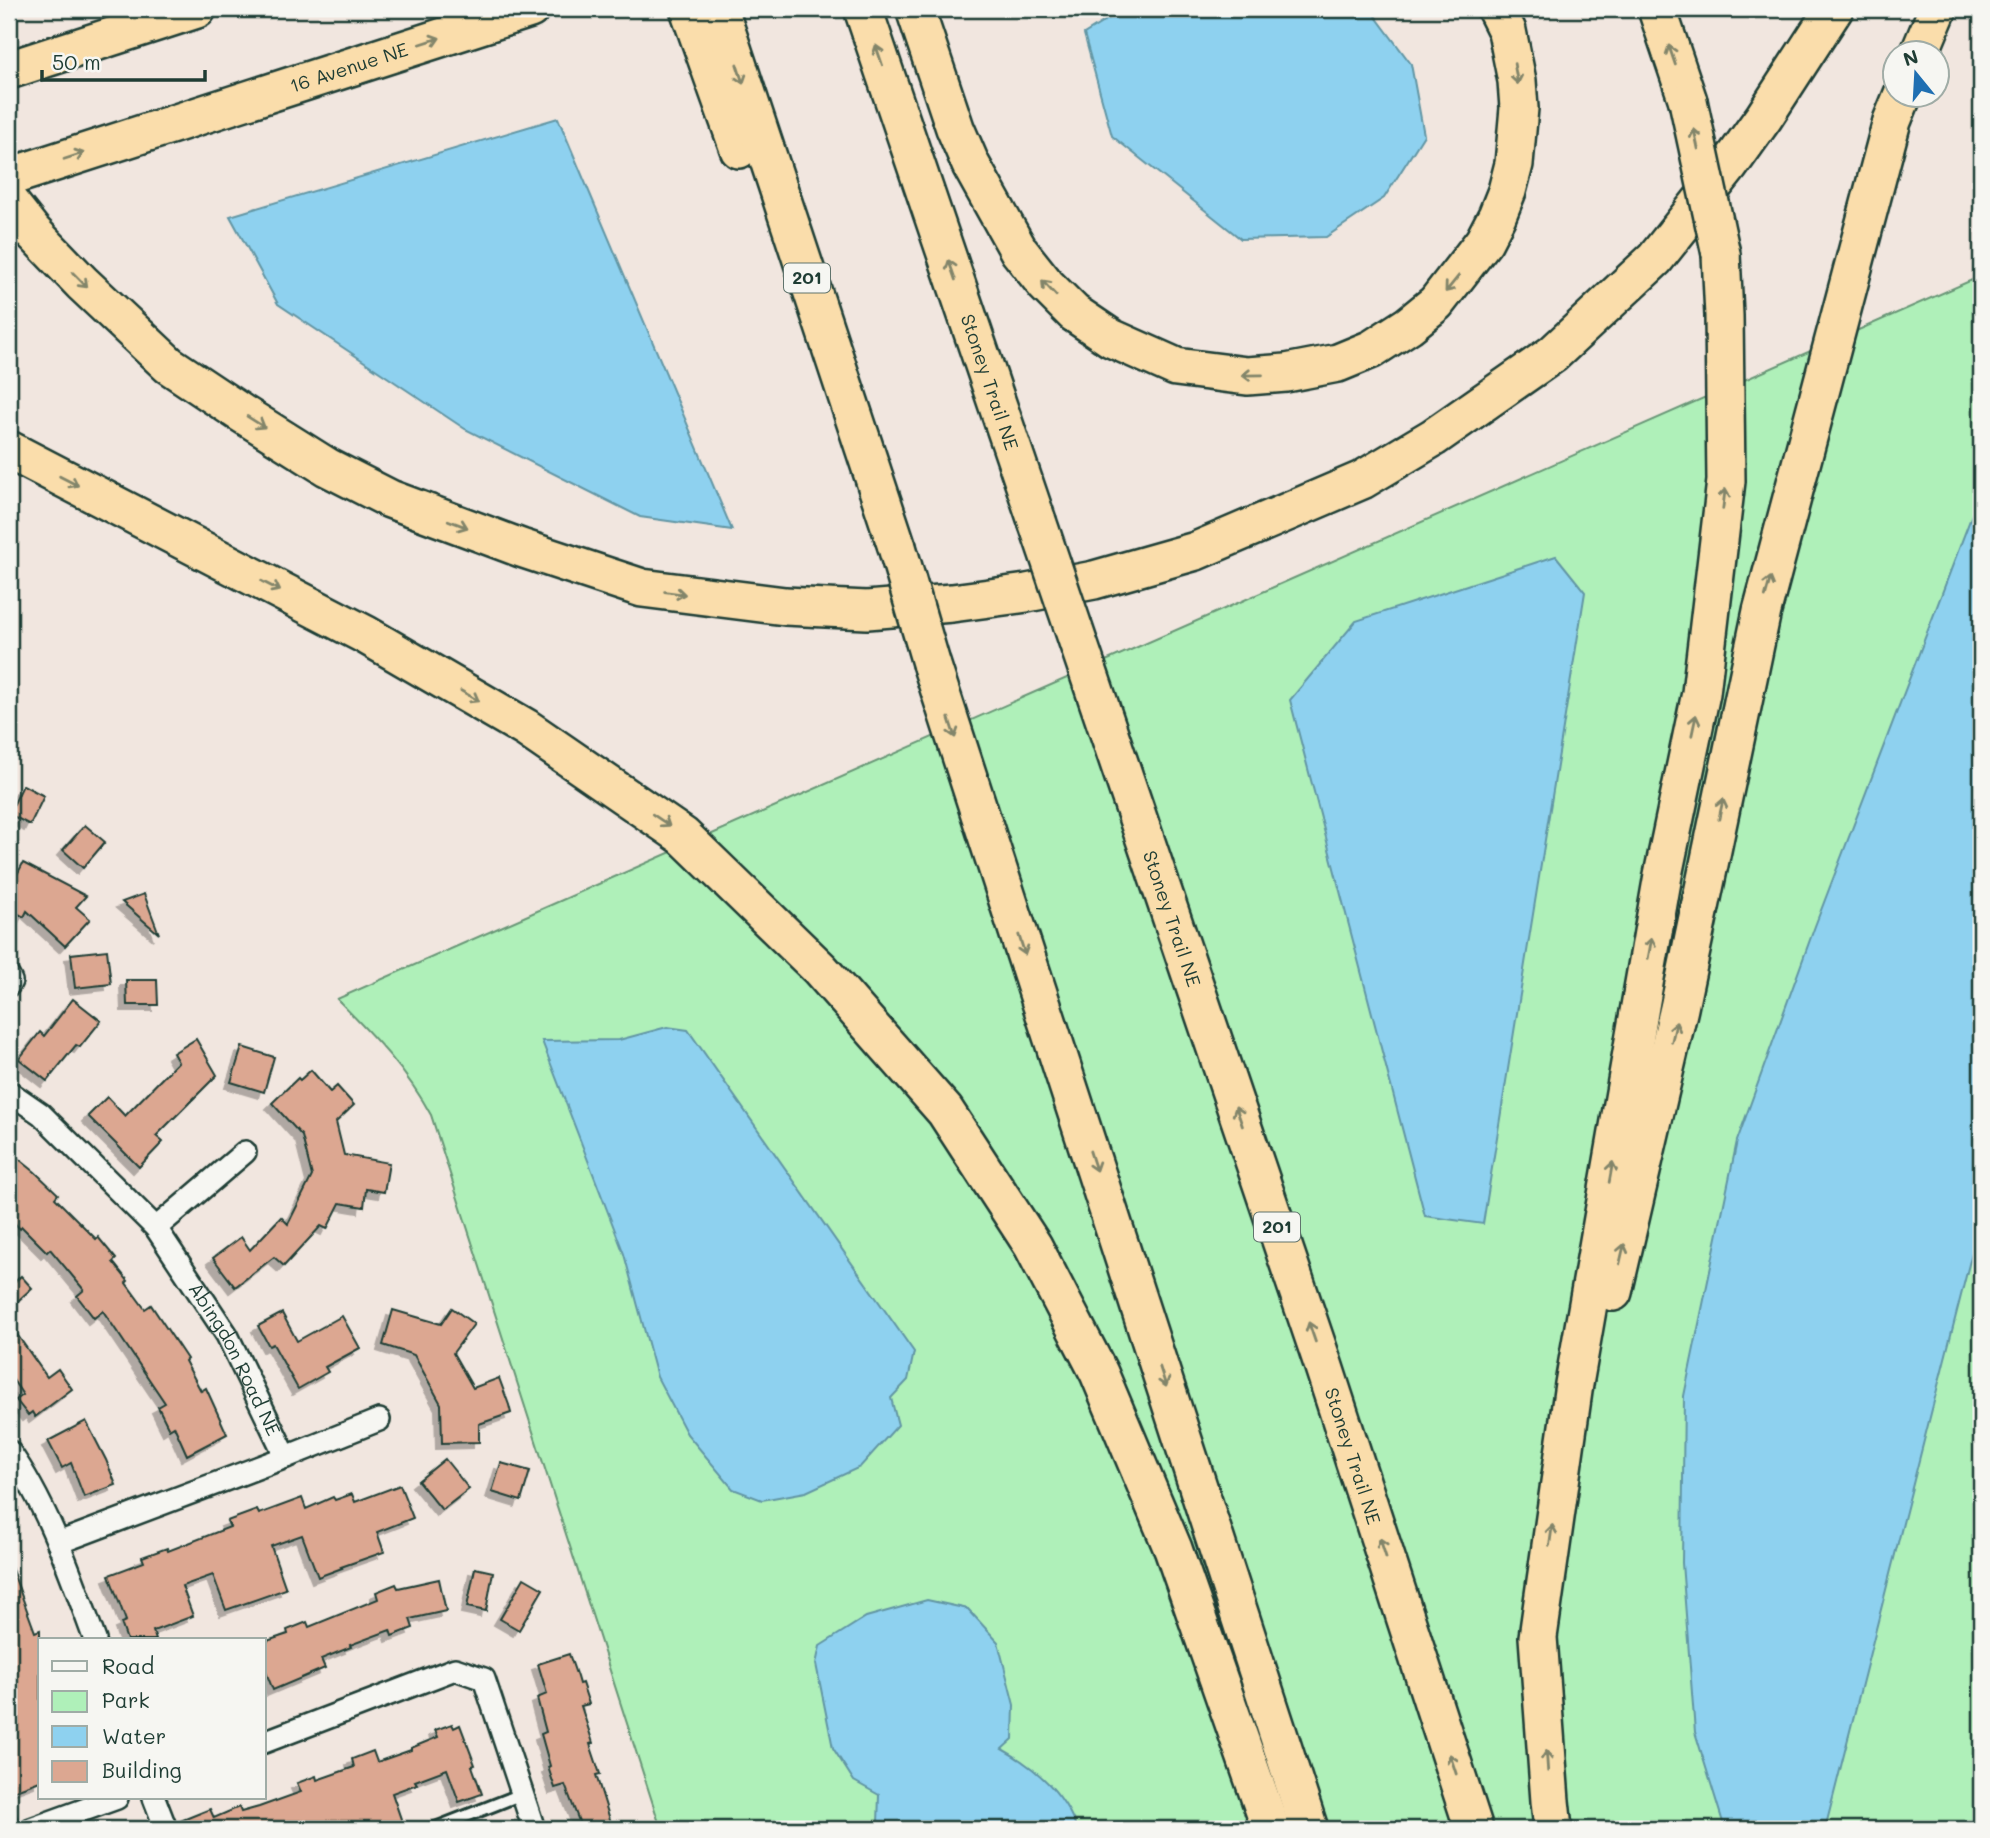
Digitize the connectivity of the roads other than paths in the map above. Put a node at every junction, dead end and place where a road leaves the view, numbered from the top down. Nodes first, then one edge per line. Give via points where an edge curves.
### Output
1 (197, 9) edge
2 (530, 9) edge
3 (863, 9) edge
4 (915, 9) edge
5 (1496, 9) edge
6 (1657, 9) edge
7 (1834, 9) edge
8 (1938, 9) edge
9 (700, 11) edge
10 (1926, 38) edge
11 (9, 70) edge
12 (1897, 108) edge
13 (9, 177) edge
14 (9, 202) edge
15 (9, 450) edge
16 (9, 977) edge
17 (9, 985) edge
18 (9, 1092) edge
19 (246, 1153) dead end
20 (156, 1228) junction
21 (1574, 1384) junction
22 (379, 1420) dead end
23 (9, 1451) edge
24 (286, 1457) junction
25 (58, 1543) junction
26 (94, 1638) edge
27 (266, 1741) edge
28 (522, 1794) junction
29 (111, 1800) edge
30 (156, 1800) edge
31 (9, 1816) edge
32 (14, 1829) edge
33 (31, 1829) edge
34 (166, 1829) edge
35 (432, 1829) edge
36 (534, 1829) edge
37 (1271, 1829) edge
38 (1309, 1829) edge
39 (1474, 1829) edge
40 (1553, 1829) edge

1 - 11 highway
13 -> 2 highway, 16 Avenue NE
39 -> 3 highway, Stoney Trail NE / 201, bridge via 1319,1351
5 -> 4 highway via 1507,31 1519,108 1507,191 1484,241 1436,303 1371,349 1338,363 1247,376 1176,367 1111,338 1074,313 1045,285 1019,251 971,165
21 -> 6 highway, bridge via 1662,875 1701,693 1726,481 1721,254 1688,101
14 -> 7 highway via 82,283 169,365 327,467 390,499 642,588 785,606 867,610 953,603 1094,580 1196,551 1362,480 1434,437 1553,355 1655,259 1729,166
8 - 10 highway
9 -> 38 highway, bridge via 748,175 832,424 885,541 884,571 916,615
21 -> 12 highway via 1600,1351 1679,1008 1762,611
15 -> 37 highway via 366,635 526,728 683,836 820,969 945,1111 1033,1246 1099,1373 1173,1549
16 - 17 street
18 - 20 street, Abingdon Road NE via 41,1114
19 - 20 street
20 - 24 street, Abingdon Road NE via 227,1335
40 -> 21 highway via 1538,1637
22 - 24 street
23 - 25 street
24 - 25 street, Abingdon Road NE
25 - 26 street
27 - 28 street via 455,1670 484,1679
28 - 35 lane
28 - 36 street
29 - 33 street
30 - 34 street
31 - 32 lane

